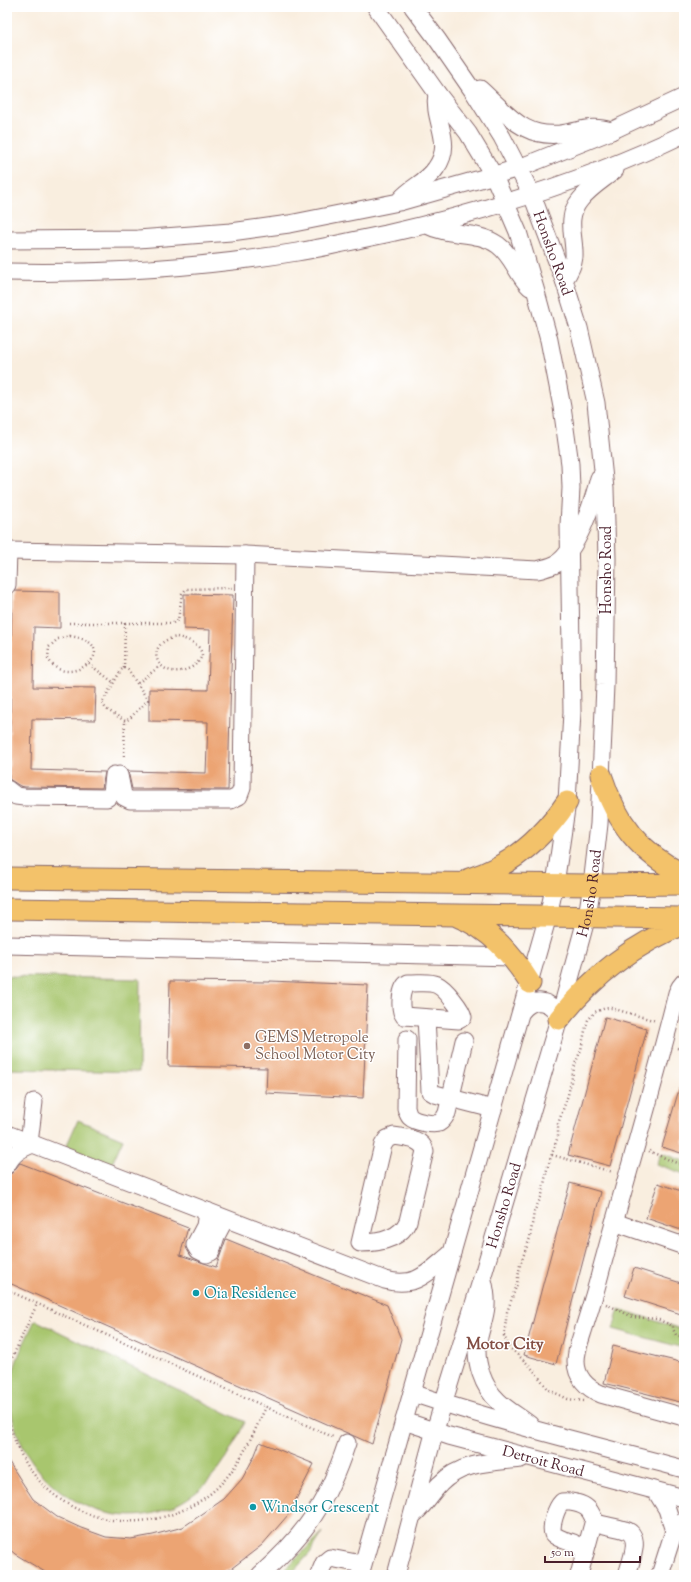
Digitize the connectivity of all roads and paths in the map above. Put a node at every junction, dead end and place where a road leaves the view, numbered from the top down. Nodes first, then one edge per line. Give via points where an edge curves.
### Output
1 (376, 7) edge
2 (414, 7) edge
3 (460, 73) junction
4 (437, 93) junction
5 (684, 97) edge
6 (611, 131) junction
7 (684, 134) edge
8 (622, 162) junction
9 (519, 168) junction
10 (494, 176) junction
11 (532, 195) junction
12 (399, 202) junction
13 (506, 204) junction
14 (427, 225) junction
15 (7, 240) edge
16 (7, 272) edge
17 (564, 280) junction
18 (536, 292) junction
19 (602, 458) junction
20 (569, 525) junction
21 (569, 549) junction
22 (7, 551) edge
23 (245, 555) junction
24 (528, 570) junction
25 (7, 584) edge
26 (245, 588) junction
27 (69, 622) dead end
28 (125, 623) junction
29 (89, 664) junction
30 (160, 666) junction
31 (124, 668) junction
32 (113, 682) junction
33 (138, 683) junction
34 (125, 721) junction
35 (124, 756) dead end
36 (601, 775) junction
37 (7, 789) edge
38 (566, 802) junction
39 (684, 875) edge
40 (7, 878) edge
41 (458, 883) junction
42 (555, 884) junction
43 (684, 884) edge
44 (592, 885) junction
45 (7, 909) edge
46 (453, 914) junction
47 (548, 916) junction
48 (587, 916) junction
49 (684, 918) edge
50 (684, 924) edge
51 (7, 945) edge
52 (513, 957) junction
53 (684, 982) edge
54 (530, 983) junction
55 (522, 1011) junction
56 (559, 1019) junction
57 (670, 1025) junction
58 (407, 1039) dead end
59 (464, 1041) dead end
60 (408, 1085) junction
61 (430, 1085) junction
62 (452, 1095) junction
63 (34, 1102) dead end
64 (494, 1106) junction
65 (7, 1134) edge
66 (31, 1144) junction
67 (7, 1165) edge
68 (207, 1211) junction
69 (366, 1214) junction
70 (226, 1219) junction
71 (614, 1222) junction
72 (393, 1237) junction
73 (360, 1243) junction
74 (684, 1246) edge
75 (452, 1253) junction
76 (352, 1268) junction
77 (482, 1278) junction
78 (7, 1290) edge
79 (594, 1296) junction
80 (37, 1304) junction
81 (684, 1337) edge
82 (7, 1382) edge
83 (412, 1393) junction
84 (444, 1403) junction
85 (590, 1404) dead end
86 (7, 1405) edge
87 (266, 1407) junction
88 (684, 1417) edge
89 (404, 1421) junction
90 (434, 1430) junction
91 (538, 1431) junction
92 (346, 1443) joint
93 (534, 1458) junction
94 (684, 1469) edge
95 (656, 1491) junction
96 (684, 1498) edge
97 (412, 1516) junction
98 (594, 1520) junction
99 (679, 1526) edge
100 (584, 1553) junction
101 (361, 1570) edge
102 (583, 1574) edge
103 (260, 1575) edge
104 (320, 1575) edge
105 (396, 1575) edge
106 (627, 1575) edge
107 (660, 1575) edge

1 - 4 street, Honsho Road
2 - 3 street, Honsho Road
3 - 6 street via 515,122 530,131 554,135 588,127
3 - 9 street, Honsho Road via 489,115
4 - 10 street, Honsho Road via 468,133
4 - 12 street via 436,106 444,142 441,160 431,175
5 - 6 street
6 - 9 street
7 - 8 street
8 - 11 street
8 - 17 street via 578,201 571,223 574,258
9 - 10 street
9 - 11 street, Honsho Road
10 - 12 street
10 - 13 street, Honsho Road
11 - 13 street
11 - 17 street, Honsho Road
12 - 15 street via 290,224 231,232 138,239
13 - 14 street
13 - 18 street, Honsho Road via 518,232
14 - 16 street via 328,246 240,260 99,271
14 - 18 street via 441,231 481,237 493,242 512,259 525,282
17 - 19 street, Honsho Road via 589,369 596,403
18 - 20 street, Honsho Road via 552,353 562,406 570,472
19 - 21 street via 592,502 580,532
19 - 36 street, Honsho Road via 607,559
20 - 21 street, Honsho Road
20 - 24 street via 558,547
21 - 24 street via 564,557 547,568
21 - 38 street, Honsho Road via 572,712
22 - 23 street
22 - 25 street
23 - 24 street
23 - 26 street
26 - 28 path via 189,588 182,594 177,622
26 - 37 street via 242,788 239,796 231,800 130,800 124,798 116,775 112,793 107,798 24,797 16,796
27 - 28 path
28 - 31 path
29 - 29 path via 94,658 95,650 78,637 58,639 49,647 48,658 54,667 71,671
29 - 32 path
30 - 30 path via 172,671 184,670 198,663 201,651 198,646 186,639 171,638 157,648 156,659
30 - 33 path
31 - 32 path
31 - 33 path
32 - 34 path via 102,705
33 - 34 path via 148,701
34 - 35 path
36 - 39 main road via 607,794 626,829 654,858
36 - 44 street, Honsho Road via 599,824
38 - 41 main road via 544,833 521,854 487,873
38 - 42 street, Honsho Road
40 - 41 main road
41 - 42 main road
42 - 44 main road
42 - 47 street, Honsho Road
43 - 44 main road
44 - 48 street, Honsho Road
45 - 46 main road
46 - 47 main road
46 - 52 main road via 492,936
47 - 48 main road
47 - 54 street, Honsho Road
48 - 49 main road
48 - 56 street, Honsho Road
50 - 56 main road via 652,938 622,956 590,983
51 - 52 street
52 - 54 main road
53 - 57 street via 677,993
54 - 55 street, Honsho Road
55 - 56 street via 531,1003 543,1002 554,1008
55 - 64 street, Honsho Road
56 - 77 street, Honsho Road
57 - 71 street
57 - 85 path via 611,1008 595,1012 588,1020 560,1116 558,1136 542,1194 534,1212 530,1238 507,1312 504,1336 509,1347 530,1366 549,1390 561,1397
58 - 60 street
59 - 62 street
60 - 61 street
60 - 62 street via 406,1108 415,1120 435,1124 439,1122 446,1117
61 - 62 street via 430,1091 433,1093
61 - 62 street via 430,1019 436,1086 439,1090
62 - 64 street
63 - 66 street
64 - 75 street, Honsho Road
65 - 66 street
66 - 67 street via 12,1155
66 - 68 street
68 - 70 street
68 - 70 street via 205,1226 195,1246 206,1254 211,1252 217,1233
69 - 72 street via 370,1226 375,1231
69 - 72 street via 385,1141 394,1136 421,1143 426,1151 408,1221 403,1230
69 - 73 street
70 - 76 street
71 - 74 street
71 - 79 street
72 - 73 street via 380,1242
73 - 76 street
75 - 76 street via 416,1280 406,1283 385,1280
75 - 83 street, Honsho Road
77 - 84 street, Honsho Road
77 - 91 street via 487,1302 486,1316 478,1342 479,1368 498,1401
78 - 80 path
79 - 81 path via 605,1299 604,1304 627,1315 657,1319 674,1326 676,1335
79 - 88 street via 576,1360 583,1382 591,1390 602,1394
80 - 82 path via 12,1358
80 - 87 path
83 - 84 street, Detroit Road
83 - 89 street, Honsho Road
84 - 90 street, Honsho Road
84 - 91 street, Detroit Road
86 - 87 path via 8,1420 15,1442 39,1481 76,1509 102,1519 129,1522 156,1520 175,1514 204,1498 224,1481 238,1461
87 - 92 path
89 - 90 street, Detroit Road
89 - 101 street, Honsho Road
90 - 93 street, Detroit Road
90 - 97 street, Honsho Road
91 - 94 street, Detroit Road
92 - 103 street via 337,1473 306,1529 285,1553
93 - 95 street, Detroit Road
93 - 97 street via 478,1464 456,1472 440,1484
95 - 96 street, Detroit Road
95 - 99 street
97 - 105 street, Honsho Road
98 - 100 street
98 - 100 street via 583,1505 562,1502 558,1507 552,1529 554,1536 575,1543
98 - 106 street via 632,1534 634,1545
99 - 107 street
100 - 102 street
101 - 104 street via 330,1558 324,1563

